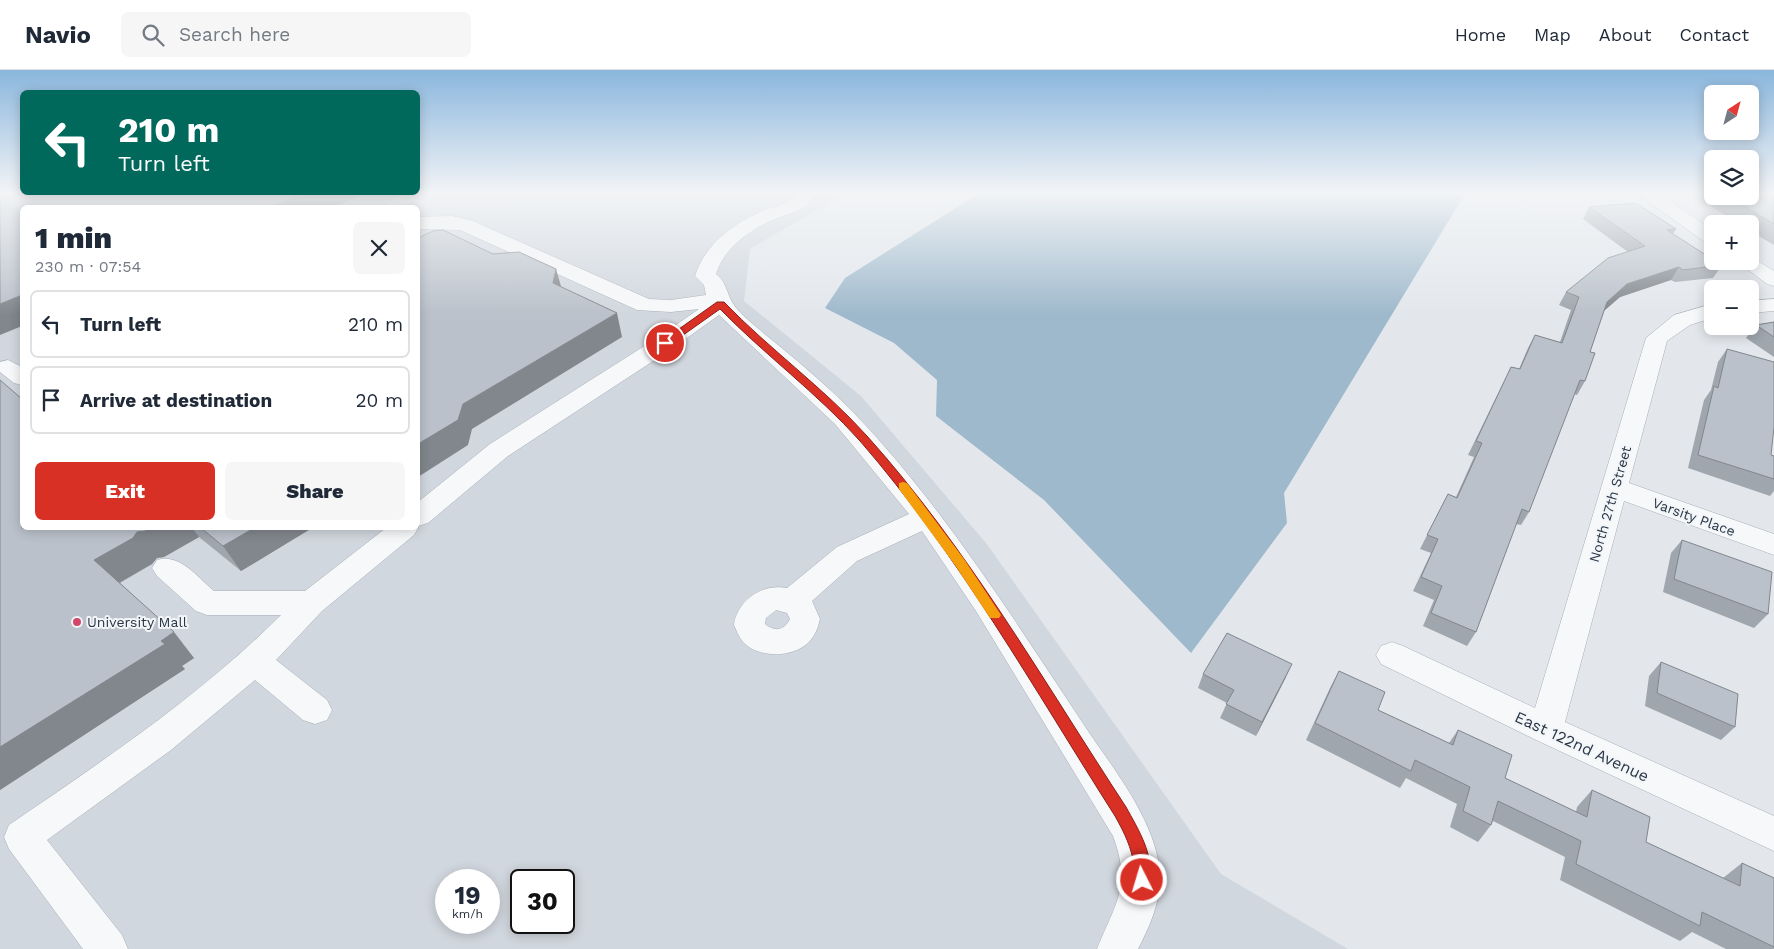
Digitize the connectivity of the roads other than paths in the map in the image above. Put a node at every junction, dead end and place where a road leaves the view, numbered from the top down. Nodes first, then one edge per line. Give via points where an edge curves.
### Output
1 (484, 233) edge
2 (762, 233) edge
3 (1759, 270) edge
4 (1774, 280) edge
5 (717, 296) junction
6 (634, 301) junction
7 (1774, 305) edge
8 (1759, 306) edge
9 (1704, 313) edge
10 (665, 343) junction
11 (1615, 488) junction
12 (420, 514) edge
13 (927, 517) junction
14 (401, 530) edge
15 (1774, 546) edge
16 (167, 568) dead end
17 (792, 601) dead end
18 (310, 603) junction
19 (1392, 654) dead end
20 (255, 661) junction
21 (316, 710) dead end
22 (1546, 729) junction
23 (1774, 834) edge
24 (108, 949) edge
25 (1117, 949) edge

1 - 6 street
2 - 5 street via 737,250 723,275
3 - 4 street
5 - 6 street via 664,306
5 - 10 street
5 - 13 street via 732,317 788,364 844,418
6 - 10 street via 661,321 669,333
7 - 8 street
9 - 11 street, North 27th Street via 1682,320 1657,338
10 - 12 street via 499,450
11 - 15 street, Varsity Place
11 - 22 street, North 27th Street
13 - 17 street via 847,554
13 - 25 street via 987,603 1135,837 1142,867 1141,894 1133,921
14 - 18 street
16 - 18 street via 207,604
18 - 20 street
19 - 22 street, East 122nd Avenue
20 - 21 street
20 - 24 street via 159,740 22,837
22 - 23 street, East 122nd Avenue

